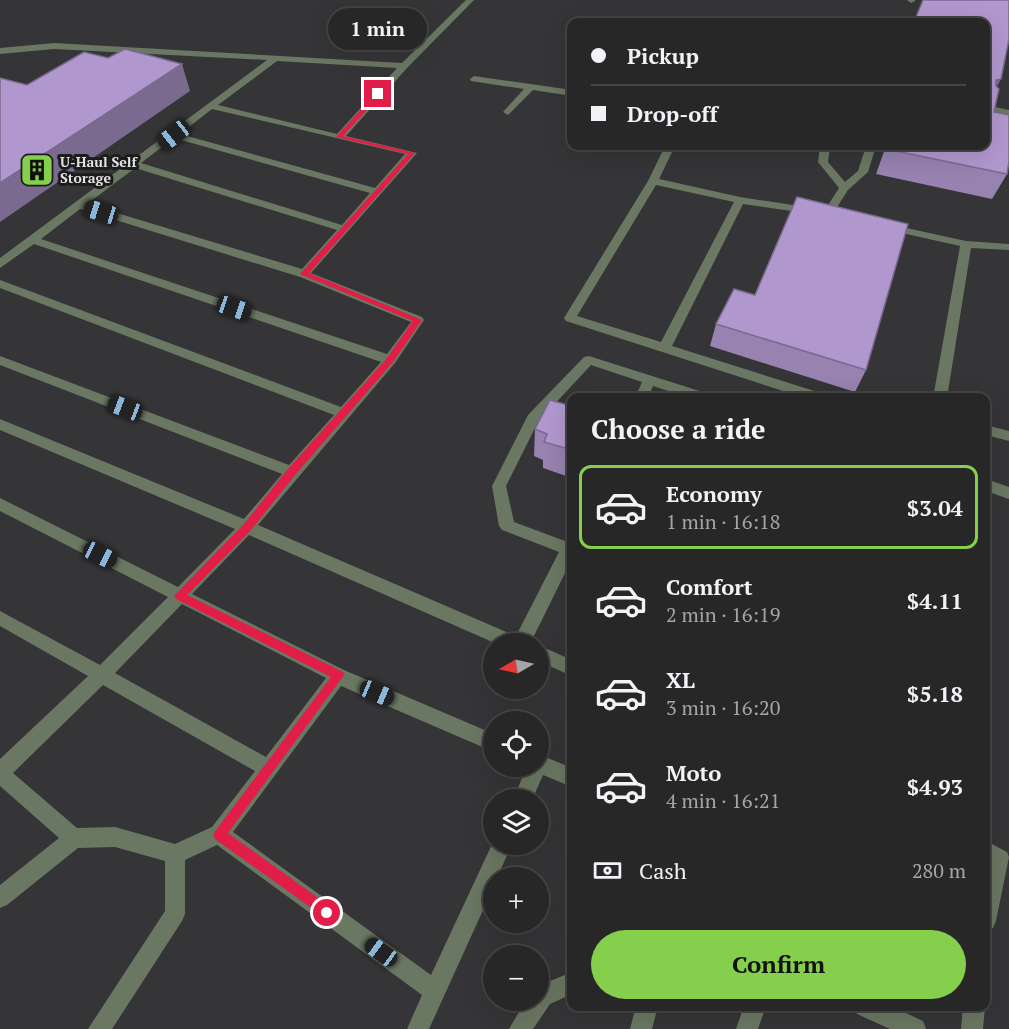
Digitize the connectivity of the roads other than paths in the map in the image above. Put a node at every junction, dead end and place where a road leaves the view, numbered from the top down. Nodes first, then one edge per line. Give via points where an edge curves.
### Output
1 (470, 0) edge
2 (0, 51) edge
3 (276, 58) junction
4 (404, 66) junction
5 (474, 79) dead end
6 (531, 87) junction
7 (567, 92) edge
8 (214, 106) junction
9 (990, 109) edge
10 (508, 112) dead end
11 (1009, 113) edge
12 (174, 135) junction
13 (339, 137) junction
14 (668, 150) edge
15 (822, 150) edge
16 (870, 150) edge
17 (136, 165) junction
18 (653, 181) junction
19 (844, 189) junction
20 (377, 192) junction
21 (740, 200) junction
22 (78, 205) junction
23 (874, 223) edge
24 (344, 230) junction
25 (33, 240) junction
26 (966, 244) junction
27 (1009, 247) edge
28 (0, 264) edge
29 (304, 274) junction
30 (0, 284) edge
31 (664, 349) junction
32 (0, 360) edge
33 (390, 360) junction
34 (650, 380) junction
35 (644, 393) edge
36 (691, 393) edge
37 (806, 393) edge
38 (941, 393) edge
39 (344, 413) junction
40 (0, 424) edge
41 (990, 431) edge
42 (1009, 436) edge
43 (292, 472) junction
44 (990, 486) edge
45 (1009, 493) edge
46 (0, 504) edge
47 (247, 527) junction
48 (567, 546) edge
49 (567, 553) edge
50 (179, 596) junction
51 (0, 618) edge
52 (491, 633) edge
53 (527, 633) edge
54 (549, 658) edge
55 (567, 666) edge
56 (103, 674) junction
57 (339, 675) junction
58 (483, 738) edge
59 (268, 768) junction
60 (549, 769) edge
61 (0, 773) edge
62 (567, 776) edge
63 (219, 834) junction
64 (74, 838) junction
65 (175, 854) junction
66 (496, 855) edge
67 (1001, 859) edge
68 (0, 898) edge
69 (990, 904) edge
70 (567, 984) edge
71 (435, 991) junction
72 (646, 1011) edge
73 (753, 1011) edge
74 (876, 1011) edge
75 (974, 1011) edge
76 (99, 1029) edge
77 (418, 1029) edge
78 (520, 1029) edge
79 (641, 1029) edge
80 (747, 1029) edge
81 (915, 1029) edge
82 (972, 1029) edge

1 - 4 lane
2 - 3 lane via 54,46
3 - 4 lane
3 - 8 lane
4 - 13 lane
5 - 6 lane
6 - 7 lane
6 - 10 lane
8 - 12 lane
8 - 13 lane
9 - 11 lane
12 - 17 lane
12 - 20 lane
13 - 20 lane via 412,153
14 - 18 lane
15 - 19 lane via 823,162
16 - 19 lane via 863,171
17 - 22 lane
17 - 24 lane
18 - 21 lane
18 - 31 lane via 570,318
19 - 21 lane via 833,215
20 - 24 lane
21 - 31 lane
22 - 25 lane
22 - 29 lane
23 - 26 lane
24 - 29 lane
25 - 28 lane
25 - 33 lane
26 - 27 lane
26 - 38 lane
29 - 33 lane via 418,320
30 - 39 lane
31 - 37 lane
32 - 43 lane
33 - 39 lane
34 - 35 lane
34 - 36 lane
34 - 48 lane via 589,360 533,418 499,486 507,526
39 - 43 lane
40 - 47 lane
41 - 42 lane
43 - 47 lane
44 - 45 lane
46 - 50 lane
47 - 50 lane
47 - 52 lane
49 - 53 lane
50 - 56 lane
50 - 57 lane
51 - 56 lane
54 - 55 lane
56 - 59 lane
56 - 61 lane
57 - 58 lane
57 - 59 lane
59 - 63 lane
60 - 62 lane
61 - 64 lane
63 - 65 lane
63 - 71 lane
64 - 65 lane via 115,837
64 - 68 lane
65 - 76 lane via 175,914
66 - 71 lane
67 - 69 lane
70 - 78 lane via 542,996
71 - 77 lane
72 - 79 lane
73 - 80 lane
74 - 81 lane
75 - 82 lane

